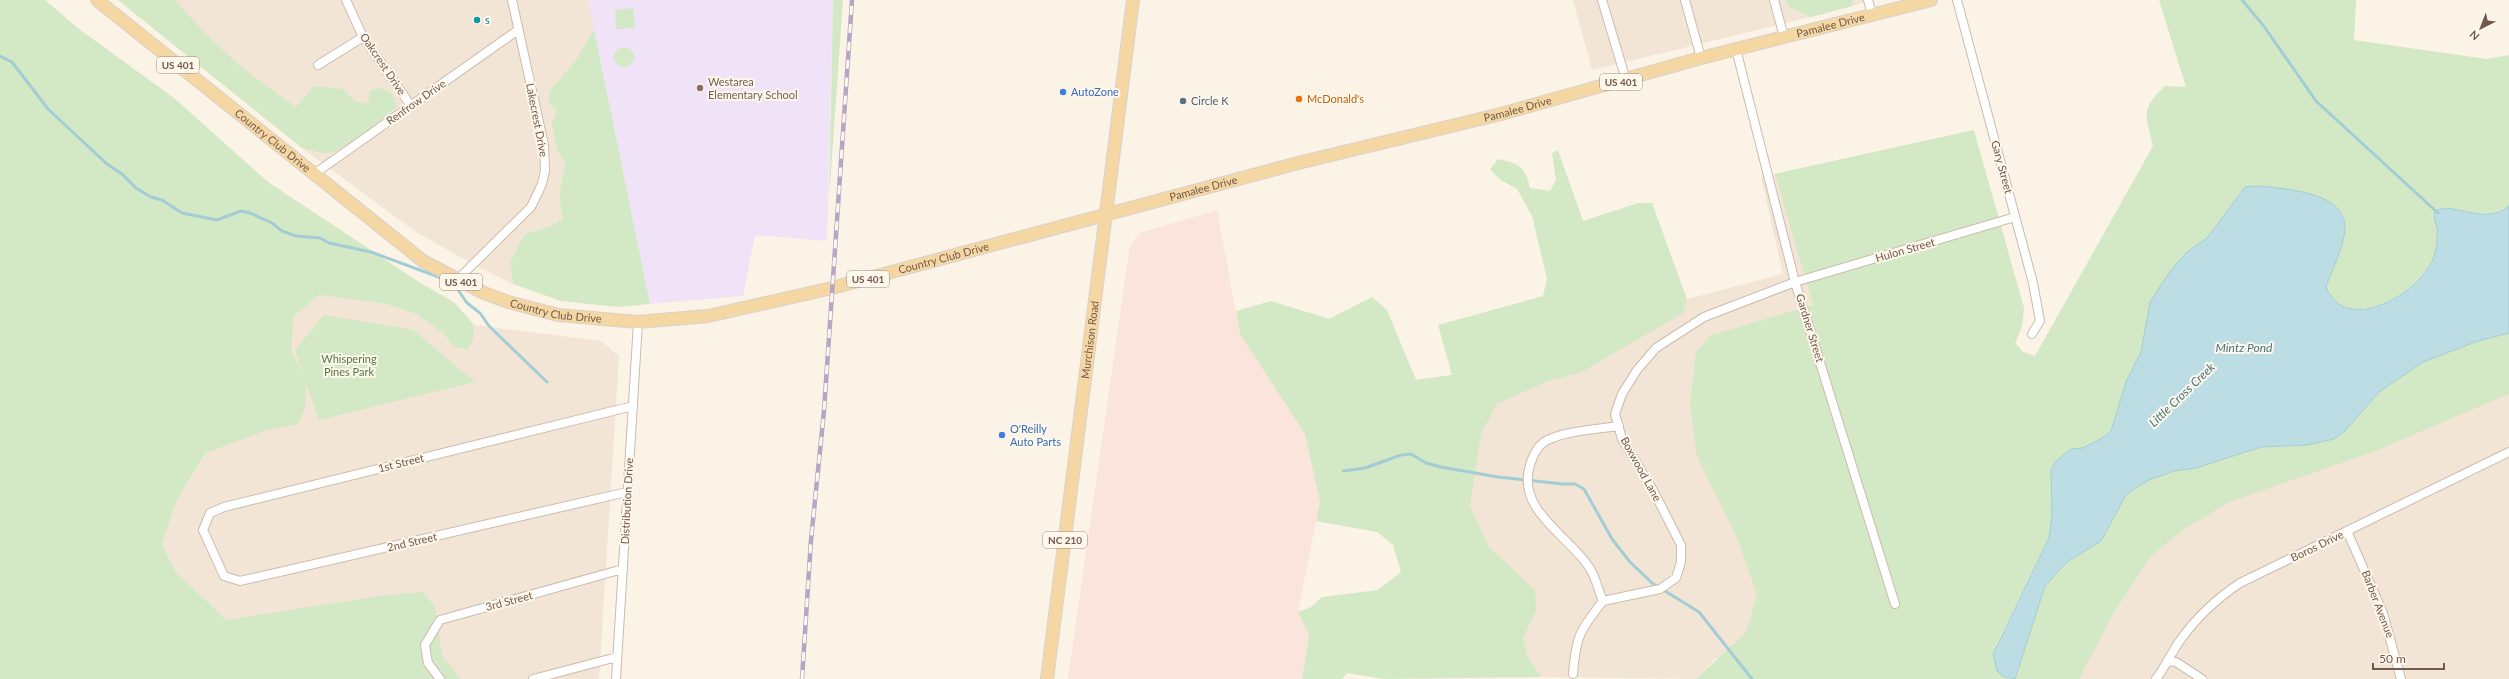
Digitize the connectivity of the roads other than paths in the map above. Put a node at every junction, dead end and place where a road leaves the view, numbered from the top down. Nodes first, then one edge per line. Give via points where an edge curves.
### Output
1 (97, 0) edge
2 (346, 0) edge
3 (512, 0) edge
4 (1132, 0) edge
5 (1602, 0) edge
6 (1686, 0) edge
7 (1774, 0) edge
8 (1868, 0) edge
9 (1931, 0) edge
10 (1957, 0) edge
11 (1872, 14) junction
12 (518, 30) junction
13 (363, 37) junction
14 (1784, 37) junction
15 (1736, 49) junction
16 (1701, 58) junction
17 (318, 65) dead end
18 (1626, 80) junction
19 (411, 106) junction
20 (314, 174) junction
21 (1104, 217) junction
22 (2015, 217) junction
23 (457, 280) junction
24 (1795, 282) junction
25 (638, 322) junction
26 (2032, 334) dead end
27 (633, 406) junction
28 (1619, 426) junction
29 (2509, 452) edge
30 (627, 492) junction
31 (2347, 531) junction
32 (212, 551) joint
33 (623, 569) junction
34 (1602, 601) junction
35 (1895, 604) dead end
36 (617, 657) junction
37 (2167, 661) junction
38 (1574, 674) dead end
39 (558, 676) edge
40 (440, 679) edge
41 (533, 679) edge
42 (616, 679) edge
43 (1047, 679) edge
44 (2156, 679) edge
45 (2202, 679) edge
46 (2401, 679) edge

1 - 20 main road, Country Club Drive / US 401
2 - 13 street, Oakcrest Drive
3 - 12 street, Lakecrest Drive
4 - 21 main road, Murchison Road / NC 210
5 - 18 street
6 - 16 street
7 - 14 street
8 - 11 street
9 - 11 main road, Pamalee Drive / US 401
10 - 22 street, Gary Street
11 - 14 main road, Pamalee Drive / US 401
12 - 19 street, Renfrow Drive
12 - 23 street, Lakecrest Drive via 546,158 542,184 523,217
13 - 17 street
13 - 19 street, Oakcrest Drive
14 - 15 main road, Pamalee Drive / US 401
15 - 16 main road, Pamalee Drive / US 401
15 - 24 street, Gardner Street
16 - 18 main road, Pamalee Drive / US 401
18 - 21 main road, Pamalee Drive / US 401 via 1494,116 1298,163
19 - 20 street, Renfrow Drive
20 - 23 main road, Country Club Drive / US 401 via 423,261
21 - 25 main road, Country Club Drive / US 401 via 832,288 708,316
21 - 43 main road, Murchison Road / NC 210
22 - 24 street, Hulon Street
22 - 26 street, Gary Street via 2040,321
23 - 25 main road, Country Club Drive / US 401 via 502,300 533,309 590,319
24 - 28 street, Boxwood Lane via 1704,317 1656,348 1637,370 1622,394 1615,414
24 - 35 street, Gardner Street
25 - 27 street, Distribution Drive
27 - 30 street, Distribution Drive
27 - 32 street, 1st Street via 224,506 210,513 203,530
28 - 34 street, Boxwood Lane via 1622,439 1681,545 1681,562 1676,578 1660,589
28 - 34 street via 1564,435 1545,442 1534,454 1528,472 1530,496 1537,511 1578,552 1590,568
29 - 31 street, Boros Drive
30 - 32 street, 2nd Street via 240,581 224,576
30 - 33 street, Distribution Drive
31 - 37 street, Boros Drive via 2229,590 2196,621
31 - 46 street, Barber Avenue via 2383,613
33 - 36 street, Distribution Drive
33 - 40 street, 3rd Street via 440,620 425,645 428,663
34 - 38 street via 1583,625 1576,643
36 - 39 street
36 - 42 street, Distribution Drive
37 - 44 street, Boros Drive
37 - 45 street via 2176,662
39 - 41 street

